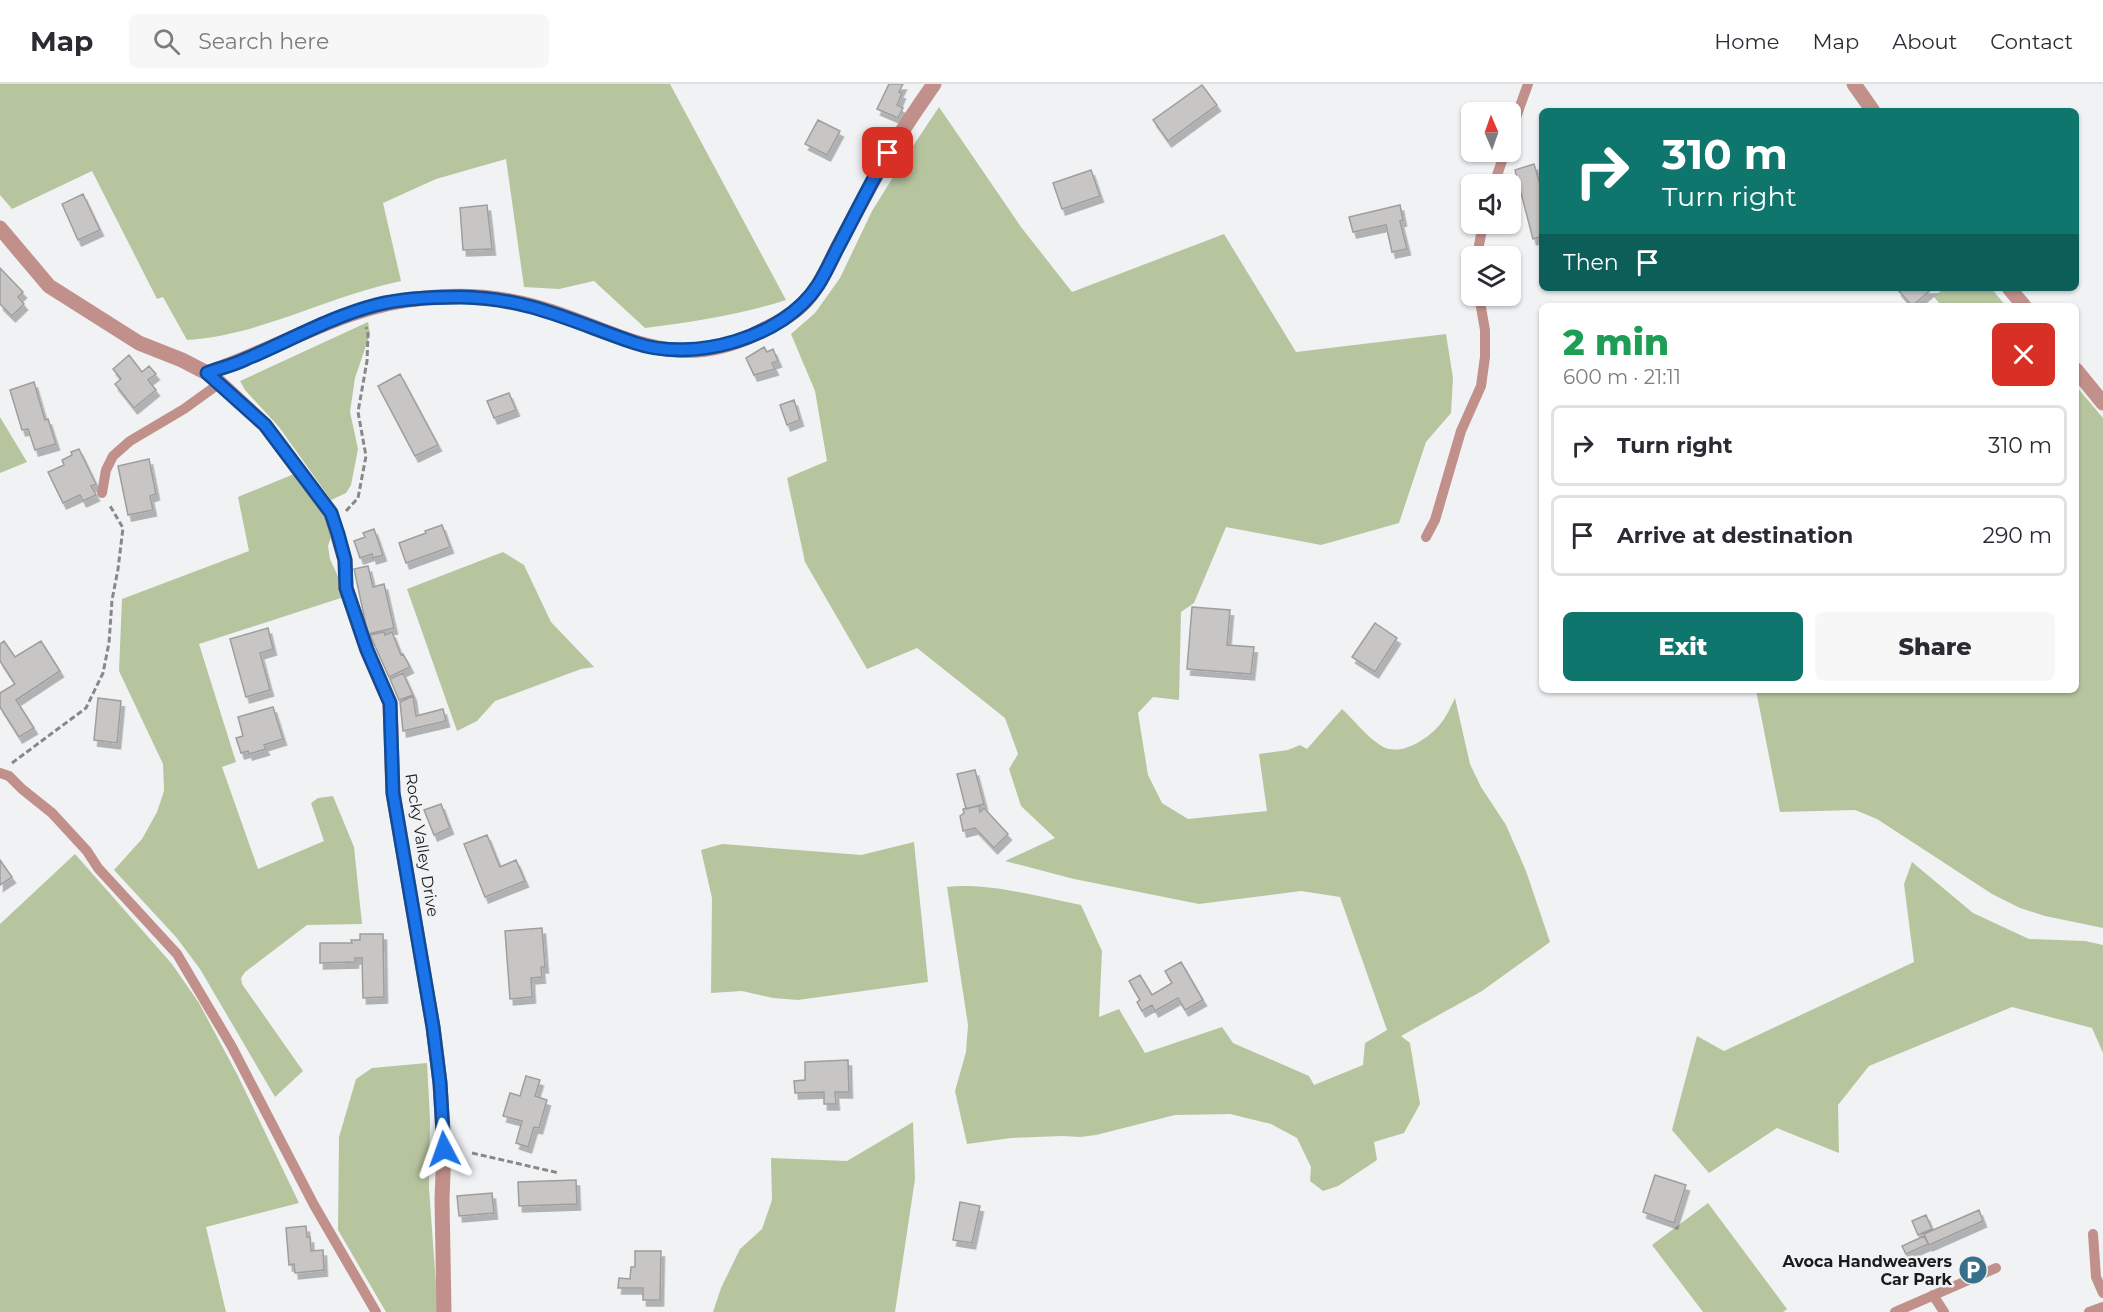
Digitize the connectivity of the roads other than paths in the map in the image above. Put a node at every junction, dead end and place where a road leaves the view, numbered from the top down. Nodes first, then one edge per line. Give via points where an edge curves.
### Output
1 (934, 84) edge
2 (1528, 84) edge
3 (1854, 84) edge
4 (1521, 103) edge
5 (1871, 108) edge
6 (0, 228) edge
7 (2012, 291) edge
8 (2022, 303) edge
9 (1481, 306) edge
10 (207, 373) junction
11 (2079, 374) edge
12 (220, 383) junction
13 (2103, 403) edge
14 (102, 493) road end
15 (1426, 537) dead end
16 (4, 769) edge
17 (2093, 1234) dead end
18 (1996, 1268) dead end
19 (2103, 1293) edge
20 (1933, 1295) junction
21 (2103, 1307) edge
22 (376, 1312) edge
23 (444, 1312) edge
24 (1895, 1312) edge
25 (1944, 1312) edge
26 (2089, 1312) edge

1 - 10 street via 878,171 818,286 801,306 745,339 710,349 672,351 637,344 547,310 511,301 425,297 358,311
2 - 4 lane
3 - 5 street
6 - 10 street, Rocky Valley Drive via 49,286 139,343
7 - 8 street
9 - 15 lane via 1485,330 1481,386 1461,431 1435,520
10 - 12 street, Rocky Valley Drive
11 - 13 street
12 - 14 lane via 113,456
12 - 23 street, Rocky Valley Drive via 265,425 331,513 345,560 346,588 390,703 394,805 440,1083
16 - 22 lane via 52,813 177,954
17 - 19 lane via 2096,1277
18 - 20 lane
20 - 24 lane
20 - 25 lane
21 - 26 lane

